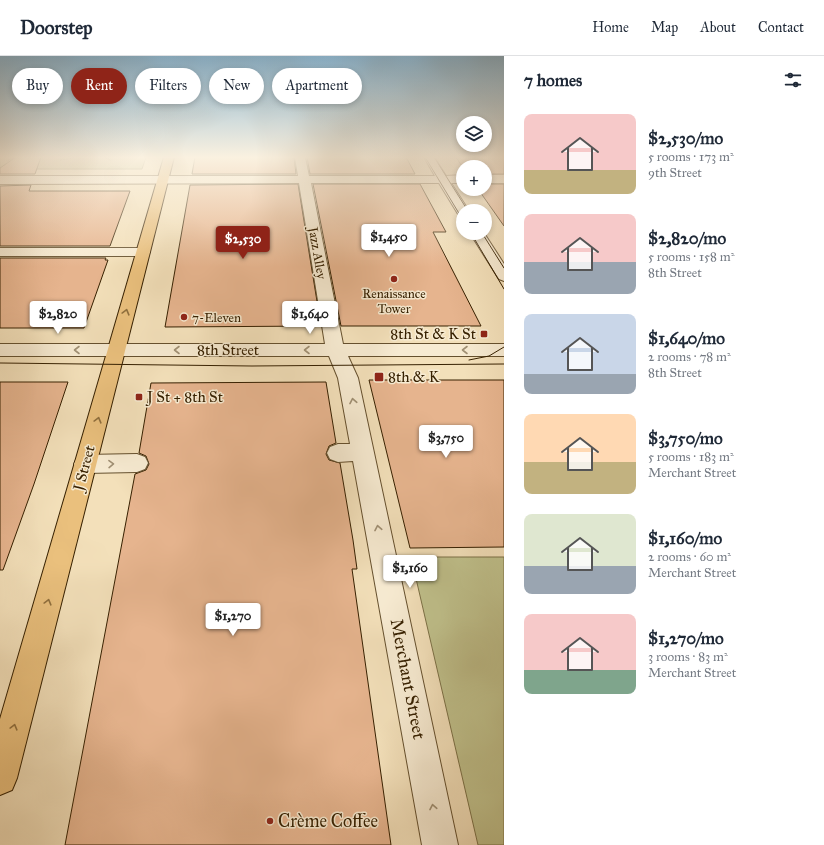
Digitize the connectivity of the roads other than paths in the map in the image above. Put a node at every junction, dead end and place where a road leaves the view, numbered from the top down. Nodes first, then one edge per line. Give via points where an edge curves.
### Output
1 (158, 194) edge
2 (307, 194) edge
3 (452, 194) edge
4 (459, 204) edge
5 (481, 240) edge
6 (0, 252) edge
7 (143, 252) junction
8 (504, 276) edge
9 (0, 350) edge
10 (116, 350) junction
11 (335, 350) junction
12 (504, 350) edge
13 (85, 464) junction
14 (137, 464) dead end
15 (0, 778) edge
16 (440, 845) edge

1 - 7 main road, J Street
2 - 11 street, Jazz Alley
3 - 4 street
5 - 8 street
6 - 7 street
10 -> 7 main road, J Street
10 -> 9 street, 8th Street
11 -> 10 street, 8th Street
13 -> 10 main road, J Street
12 -> 11 street, 8th Street
16 -> 11 street, Merchant Street via 350,453 348,378
13 -> 14 street
15 -> 13 main road, J Street

